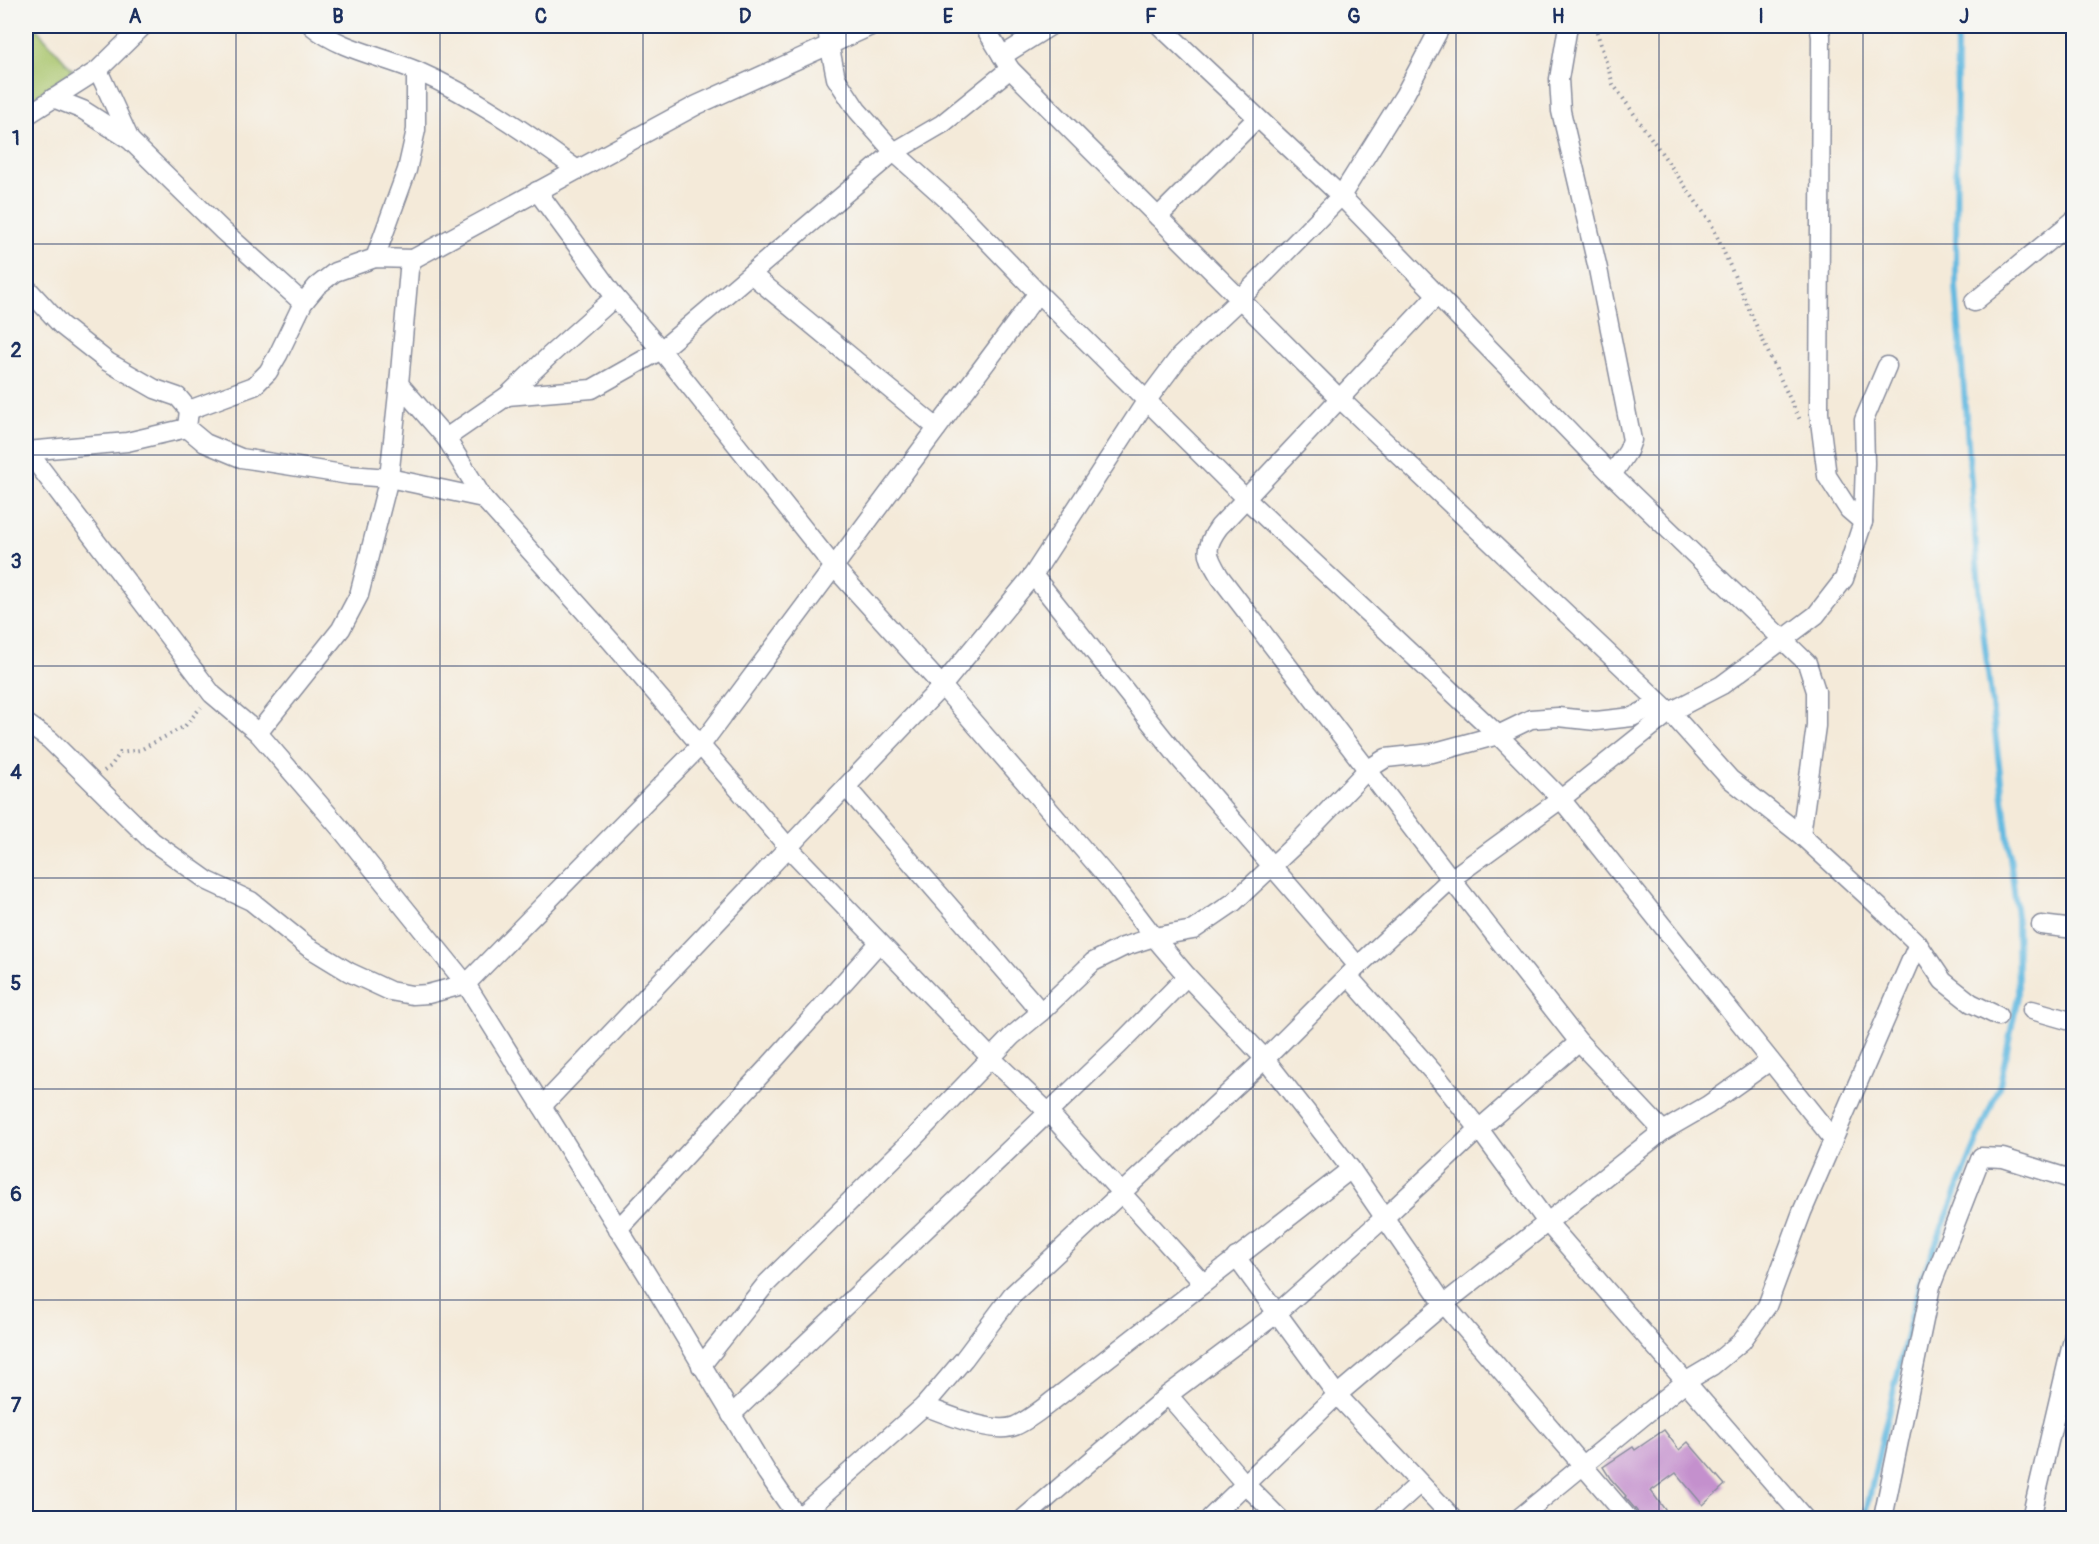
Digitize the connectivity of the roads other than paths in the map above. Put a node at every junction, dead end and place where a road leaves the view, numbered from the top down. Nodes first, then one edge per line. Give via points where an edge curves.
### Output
1 (142, 26) edge
2 (312, 26) edge
3 (871, 26) edge
4 (984, 26) edge
5 (1050, 26) edge
6 (1160, 26) edge
7 (1441, 26) edge
8 (1568, 26) edge
9 (1819, 26) edge
10 (828, 34) edge
11 (1006, 63) junction
12 (98, 70) junction
13 (416, 71) junction
14 (53, 98) junction
15 (26, 116) edge
16 (1257, 118) junction
17 (130, 141) junction
18 (894, 152) junction
19 (576, 169) junction
20 (537, 191) junction
21 (1341, 196) junction
22 (1158, 217) junction
23 (2073, 220) edge
24 (375, 258) junction
25 (413, 259) junction
26 (751, 274) junction
27 (26, 287) edge
28 (1038, 293) junction
29 (1437, 295) junction
30 (615, 297) junction
31 (1241, 298) junction
32 (1974, 302) dead end
33 (303, 303) junction
34 (661, 350) junction
35 (1887, 366) dead end
36 (399, 384) junction
37 (507, 396) junction
38 (1339, 398) junction
39 (1147, 400) junction
40 (188, 419) junction
41 (937, 428) junction
42 (446, 438) junction
43 (26, 450) edge
44 (1612, 475) junction
45 (389, 478) junction
46 (483, 498) junction
47 (1245, 498) junction
48 (1863, 522) junction
49 (834, 567) junction
50 (1033, 575) junction
51 (1783, 638) junction
52 (942, 686) junction
53 (1665, 707) junction
54 (26, 723) edge
55 (258, 733) junction
56 (1498, 735) junction
57 (701, 745) junction
58 (1367, 770) junction
59 (846, 787) junction
60 (1561, 799) junction
61 (1801, 835) junction
62 (788, 847) junction
63 (1273, 866) junction
64 (1451, 879) junction
65 (2041, 925) dead end
66 (2073, 929) edge
67 (1154, 937) junction
68 (879, 943) junction
69 (1918, 944) junction
70 (1353, 971) junction
71 (1187, 976) junction
72 (466, 984) junction
73 (2032, 1010) dead end
74 (1041, 1012) junction
75 (1998, 1016) dead end
76 (2073, 1022) edge
77 (1579, 1042) junction
78 (990, 1058) junction
79 (1265, 1059) junction
80 (1770, 1061) junction
81 (542, 1106) junction
82 (1048, 1113) junction
83 (1479, 1129) junction
84 (1663, 1131) junction
85 (1833, 1139) junction
86 (1351, 1169) junction
87 (2073, 1180) edge
88 (1121, 1194) junction
89 (1384, 1218) junction
90 (1547, 1222) junction
91 (618, 1229) junction
92 (1236, 1257) junction
93 (1203, 1283) junction
94 (1444, 1304) junction
95 (1276, 1314) junction
96 (2073, 1335) edge
97 (2071, 1354) edge
98 (701, 1366) junction
99 (1685, 1382) junction
100 (1168, 1395) junction
101 (1337, 1395) junction
102 (924, 1406) junction
103 (731, 1415) junction
104 (1584, 1466) junction
105 (1245, 1484) junction
106 (1419, 1484) junction
107 (1024, 1518) edge
108 (1210, 1518) edge
109 (1279, 1518) edge
110 (1381, 1518) edge
111 (1453, 1518) edge
112 (1519, 1518) edge
113 (1628, 1518) edge
114 (1804, 1518) edge
115 (1883, 1518) edge
116 (2031, 1518) edge

1 - 12 street
2 - 13 street via 345,45
3 - 10 street
4 - 11 street
5 - 11 street
6 - 16 street
7 - 21 street via 1405,94
8 - 44 street via 1559,79 1561,111 1632,440
9 - 48 street via 1818,413 1827,476 1849,510
10 - 18 street via 837,78 857,110
10 - 19 street
11 - 18 street via 942,124
11 - 22 street
12 - 14 street
12 - 17 street
13 - 19 street via 472,99
13 - 24 street via 416,130 407,170
14 - 15 street
14 - 17 street via 83,110
16 - 21 street
16 - 22 street
17 - 33 street
18 - 26 street
18 - 28 street via 953,205
19 - 20 street
20 - 25 street
20 - 30 street
21 - 29 street
21 - 31 street
22 - 31 street
23 - 32 street
24 - 25 street
24 - 33 street via 335,272
25 - 36 street
26 - 34 street
26 - 41 street
27 - 40 street via 61,325 108,362 155,389 178,397
28 - 39 street
28 - 41 street
29 - 38 street
29 - 44 street
30 - 34 street
30 - 37 street
31 - 38 street
31 - 39 street via 1180,356
33 - 40 street via 268,372 254,386
34 - 37 street via 592,389
34 - 49 street
35 - 48 street via 1864,420
36 - 42 street
36 - 45 street
37 - 42 street
38 - 47 street
38 - 53 street
39 - 47 street
39 - 50 street
40 - 43 street via 127,442
40 - 45 street via 205,443 241,458
41 - 49 street
42 - 46 street
43 - 55 street via 212,694
44 - 51 street
45 - 46 street
45 - 55 street via 359,595 341,629
46 - 57 street
47 - 56 street
47 - 58 street via 1208,541 1208,556
48 - 51 street via 1844,579 1816,615
49 - 52 street
49 - 57 street
50 - 52 street
50 - 63 street via 1179,758
51 - 53 street via 1722,685
51 - 61 street via 1808,663 1816,691 1816,726
52 - 59 street
52 - 67 street via 1115,886
53 - 56 street via 1632,717 1596,721 1531,719
53 - 60 street
53 - 61 street via 1730,779
54 - 72 street via 50,740 152,841 208,881 251,901 308,947 350,972 390,991 412,995
55 - 72 street
56 - 58 street via 1432,753 1386,758
56 - 60 street
57 - 62 street
57 - 72 street
58 - 63 street
58 - 64 street
59 - 62 street
59 - 74 street
60 - 64 street
60 - 80 street
61 - 69 street
62 - 68 street
62 - 81 street
63 - 67 street via 1234,902 1193,930
63 - 70 street
64 - 70 street
64 - 77 street
65 - 66 street
67 - 71 street
67 - 74 street via 1093,962
68 - 78 street
68 - 91 street
69 - 75 street via 1944,981 1971,1003
69 - 85 street
70 - 79 street
70 - 83 street
71 - 79 street
71 - 82 street
72 - 81 street
73 - 76 street
74 - 78 street
77 - 83 street
77 - 84 street
78 - 82 street
78 - 98 street via 766,1284
79 - 86 street
79 - 88 street
80 - 84 street
80 - 85 street
81 - 91 street
82 - 88 street
82 - 103 street
83 - 89 street
83 - 90 street
84 - 90 street
85 - 99 street via 1767,1306 1742,1341
86 - 89 street
86 - 92 street
87 - 115 street via 2003,1158 1982,1157 1931,1286
88 - 93 street
88 - 102 street via 1012,1295
89 - 94 street
89 - 95 street
90 - 94 street
90 - 99 street
91 - 98 street
92 - 93 street
92 - 95 street
93 - 102 street via 1055,1400 1014,1427 986,1427
94 - 101 street
94 - 104 street
95 - 100 street
95 - 101 street
96 - 97 street
97 - 116 street
98 - 103 street
99 - 104 street
99 - 114 street
100 - 105 street
100 - 107 street
101 - 105 street
101 - 106 street
102 - 103 street via 798,1518
104 - 112 street
104 - 113 street
105 - 108 street
105 - 109 street
106 - 110 street
106 - 111 street

